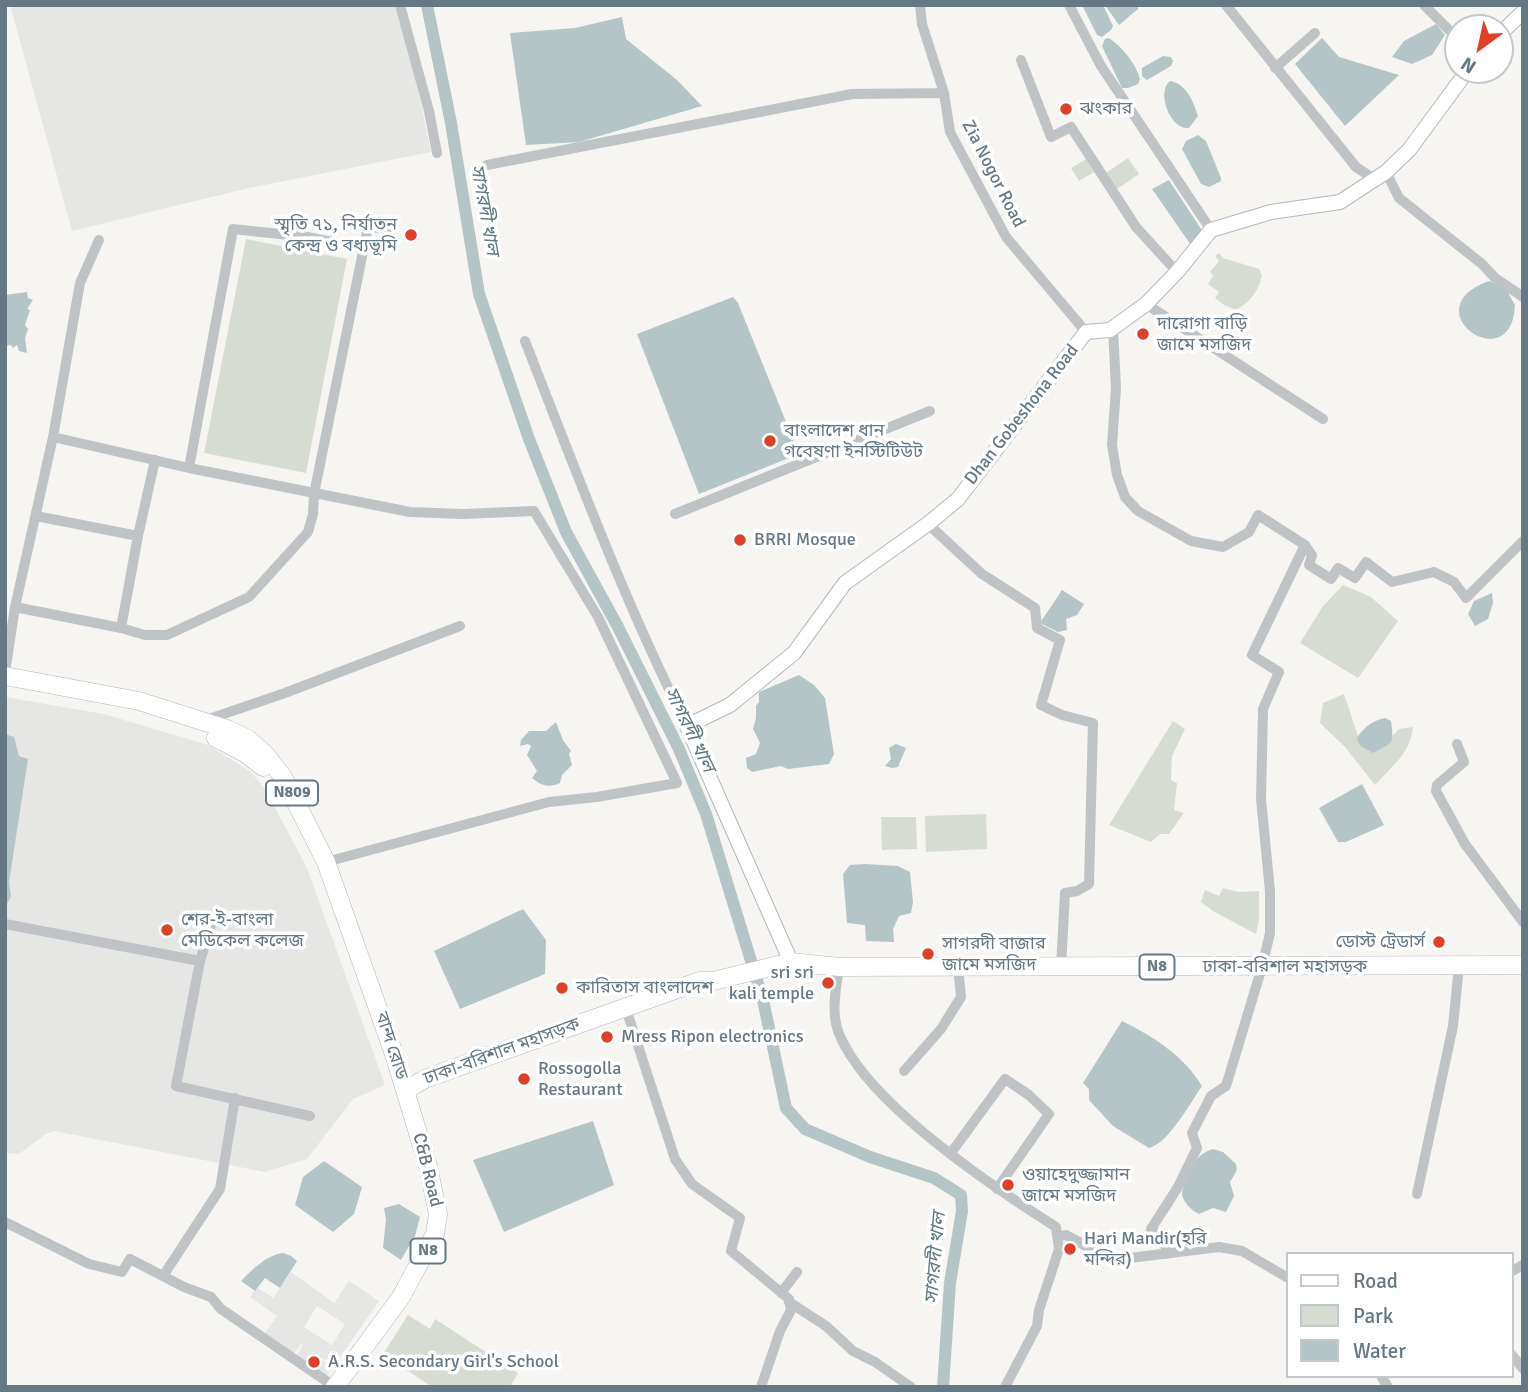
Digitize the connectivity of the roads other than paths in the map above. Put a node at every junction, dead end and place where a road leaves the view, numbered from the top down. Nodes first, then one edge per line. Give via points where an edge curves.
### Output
1 (400, 5) edge
2 (920, 5) edge
3 (1069, 5) edge
4 (1226, 5) edge
5 (1424, 5) edge
6 (1444, 25) edge
7 (1315, 33) dead end
8 (1021, 60) dead end
9 (1275, 68) junction
10 (1458, 84) edge
11 (944, 93) junction
12 (437, 153) dead end
13 (486, 165) dead end
14 (1380, 176) junction
15 (393, 229) dead end
16 (1211, 230) junction
17 (99, 240) dead end
18 (364, 248) junction
19 (1177, 272) junction
20 (1523, 297) edge
21 (1146, 304) junction
22 (1113, 328) junction
23 (1086, 332) junction
24 (525, 341) dead end
25 (930, 411) dead end
26 (1323, 419) dead end
27 (53, 437) junction
28 (155, 460) junction
29 (190, 468) junction
30 (314, 494) junction
31 (675, 514) dead end
32 (36, 516) junction
33 (928, 524) junction
34 (138, 536) junction
35 (1523, 541) edge
36 (1305, 545) junction
37 (15, 607) junction
38 (460, 626) dead end
39 (121, 628) junction
40 (5, 674) edge
41 (5, 687) edge
42 (203, 721) junction
43 (687, 726) junction
44 (1457, 744) dead end
45 (326, 862) junction
46 (214, 915) dead end
47 (1523, 922) edge
48 (5, 924) edge
49 (200, 961) junction
50 (791, 962) junction
51 (1523, 965) edge
52 (1459, 966) junction
53 (839, 967) junction
54 (958, 967) junction
55 (1060, 967) junction
56 (1262, 967) junction
57 (713, 981) junction
58 (628, 1015) junction
59 (904, 1071) dead end
60 (405, 1093) junction
61 (235, 1098) junction
62 (310, 1116) dead end
63 (951, 1153) junction
64 (997, 1189) junction
65 (1418, 1194) dead end
66 (5, 1222) edge
67 (1058, 1237) junction
68 (1166, 1254) junction
69 (797, 1272) dead end
70 (163, 1276) junction
71 (1286, 1277) edge
72 (781, 1293) junction
73 (789, 1302) junction
74 (335, 1387) edge
75 (761, 1387) edge
76 (911, 1387) edge
77 (1005, 1387) edge

1 - 12 street
2 - 11 street, Zia Nogor Road
3 - 16 street via 1101,66
4 - 9 street
5 - 6 street
7 - 9 street
8 - 19 street via 1051,136 1071,127 1136,227
9 - 14 street via 1356,167
10 - 14 street via 1409,150
11 - 13 street via 852,94
11 - 23 street, Zia Nogor Road via 950,132 1006,237
14 - 16 street via 1340,202 1271,212
14 - 20 street via 1399,198
15 - 18 street via 368,227
16 - 19 street, Dhan Gobeshona Road
17 - 27 street via 80,283
18 - 29 street via 233,229
18 - 30 street
19 - 21 street, Dhan Gobeshona Road
21 - 22 street, Dhan Gobeshona Road
21 - 26 street
22 - 23 street, Dhan Gobeshona Road
22 - 36 street via 1116,388 1112,444 1125,497 1138,512 1191,541 1223,547 1249,532 1258,515
23 - 33 street, Dhan Gobeshona Road via 958,499
24 - 43 street via 599,532
25 - 31 street
27 - 28 street
27 - 32 street
28 - 29 street
28 - 34 street
29 - 30 street
30 - 39 street via 307,532 249,597 167,635
30 - 45 street via 410,512 534,512 598,617 677,783 549,802
32 - 34 street
32 - 37 street
33 - 43 street, Dhan Gobeshona Road via 845,583 794,653 730,705
33 - 55 street via 982,574 1035,608 1037,628 1060,640 1041,705 1093,723 1089,884 1065,893
34 - 39 street
35 - 36 street via 1466,598 1454,582 1434,572 1392,582 1366,562 1355,578 1338,568 1331,579 1309,565 1312,555
36 - 56 street via 1252,655 1279,672 1263,709 1261,799 1270,933
37 - 39 street
37 - 40 street
38 - 42 street
40 - 42 highway, বান্দ রোড / N809 via 139,701
41 - 60 highway, বান্দ রোড / N809 via 177,722 231,744 261,763 317,864
42 - 45 highway, বান্দ রোড / N809 via 248,739 265,754 283,777
43 - 50 street
44 - 47 street via 1464,762 1436,791 1465,844
45 - 60 highway, বান্দ রোড / N809
46 - 49 street
48 - 49 street
49 - 61 street via 176,1086
50 - 53 highway, ঢাকা-বরিশাল মহাসড়ক / N8
50 - 57 highway via 742,973 727,968
51 - 52 highway, ঢাকা-বরিশাল মহাসড়ক / N8
52 - 56 highway, ঢাকা-বরিশাল মহাসড়ক / N8
52 - 65 street via 1453,1026
53 - 54 highway, ঢাকা-বরিশাল মহাসড়ক / N8
53 - 63 street via 834,1015 848,1051 890,1101
54 - 55 highway, ঢাকা-বরিশাল মহাসড়ক / N8
54 - 59 street via 961,997 941,1029
55 - 56 highway, ঢাকা-বরিশাল মহাসড়ক / N8
56 - 68 street via 1226,1086 1211,1096 1192,1133 1197,1148 1151,1229 1165,1237
57 - 58 highway, ঢাকা-বরিশাল মহাসড়ক
57 - 60 highway, ঢাকা-বরিশাল মহাসড়ক via 700,981 427,1078
58 - 60 highway, ঢাকা-বরিশাল মহাসড়ক
58 - 72 street via 675,1159 692,1184 740,1218 731,1251
60 - 74 highway, C&B Road / N8 via 433,1185 438,1214 435,1234 401,1297
61 - 62 street
61 - 70 street via 220,1189
63 - 64 street
63 - 64 street via 1005,1079 1029,1094 1049,1114
64 - 67 street via 1056,1227
66 - 70 street via 89,1264 122,1272 130,1259
67 - 68 street via 1066,1235 1115,1262
67 - 77 street via 1059,1249 1037,1326
68 - 71 street via 1219,1247 1242,1251
69 - 72 street
70 - 74 street via 211,1297 220,1309
72 - 73 street
73 - 75 street via 791,1310
73 - 76 street via 853,1351

